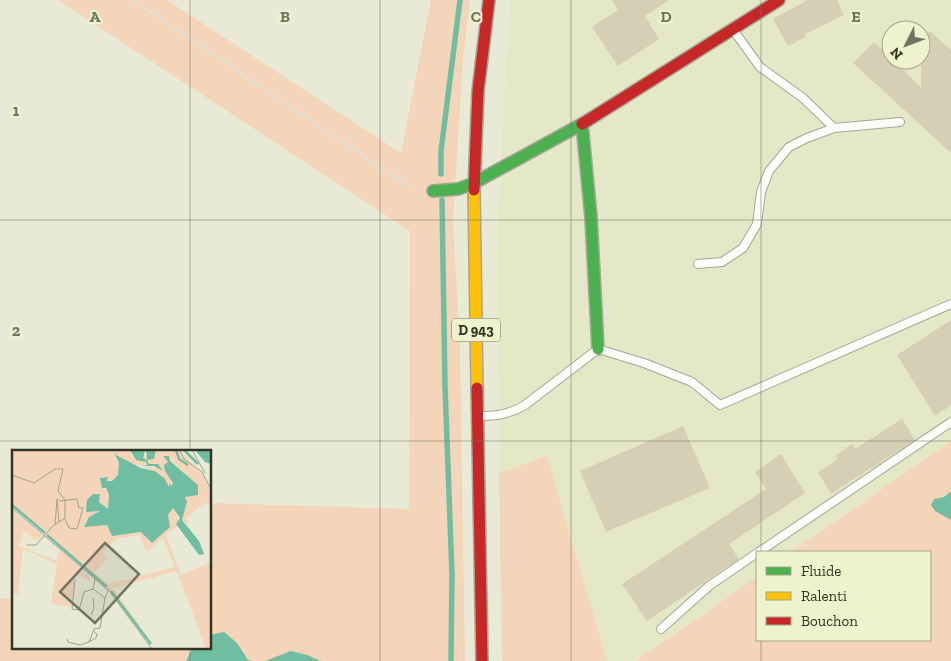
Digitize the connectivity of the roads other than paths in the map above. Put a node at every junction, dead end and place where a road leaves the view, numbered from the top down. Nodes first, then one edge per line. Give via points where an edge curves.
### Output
1 (489, 0) edge
2 (779, 0) edge
3 (733, 30) junction
4 (900, 122) dead end
5 (582, 124) junction
6 (834, 128) junction
7 (474, 183) junction
8 (433, 191) road end
9 (698, 264) dead end
10 (951, 304) edge
11 (598, 349) junction
12 (477, 416) junction
13 (951, 422) edge
14 (761, 551) edge
15 (756, 554) edge
16 (661, 629) dead end
17 (482, 661) edge

1 - 7 main road, D 943 via 481,61
2 - 3 main road
3 - 5 main road
3 - 6 lane via 760,67 803,98
4 - 6 lane
5 - 7 main road
5 - 11 main road
6 - 9 lane via 789,148 769,171 762,192 758,224 743,248 722,262
7 - 8 main road via 458,189
7 - 12 main road, D 943
10 - 11 lane via 720,405 692,382
11 - 12 lane via 513,412
12 - 17 main road, D 943
13 - 14 lane
15 - 16 lane via 708,586

